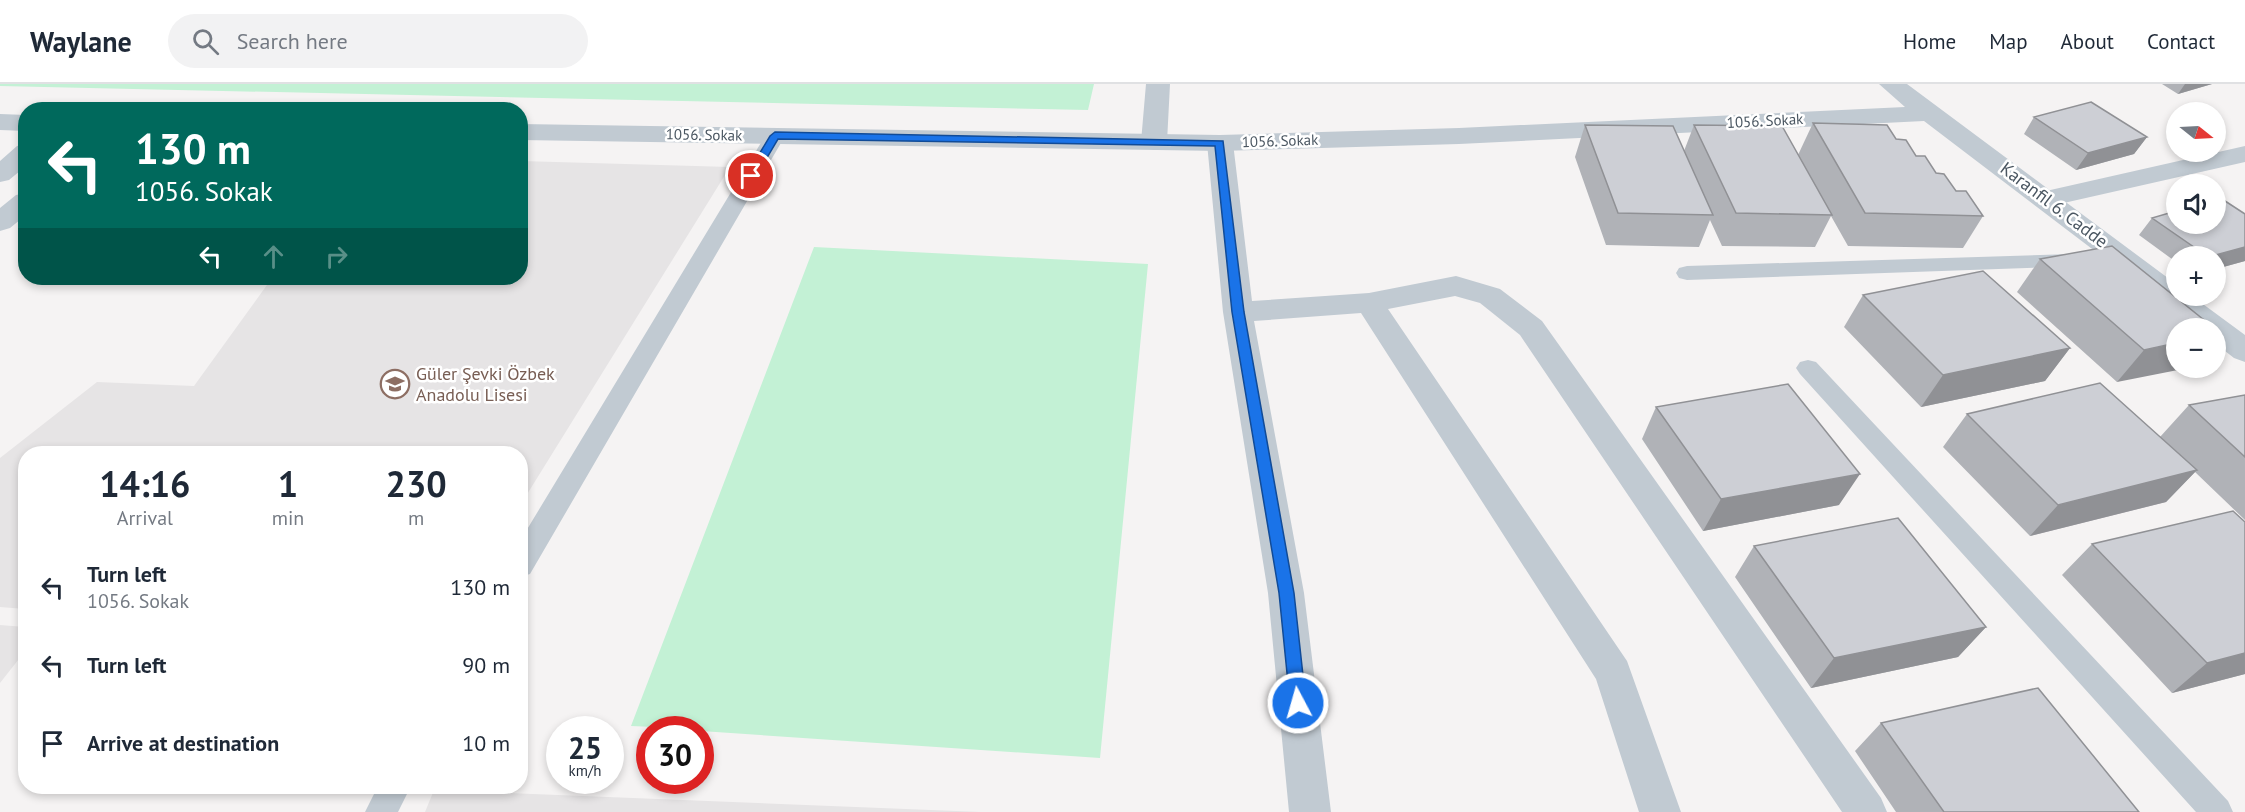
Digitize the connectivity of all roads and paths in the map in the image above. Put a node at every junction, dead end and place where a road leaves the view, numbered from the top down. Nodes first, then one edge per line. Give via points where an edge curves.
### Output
1 (1158, 84) edge
2 (1891, 84) edge
3 (1930, 113) junction
4 (0, 122) edge
5 (18, 123) edge
6 (528, 132) edge
7 (775, 136) junction
8 (1154, 142) junction
9 (1220, 143) junction
10 (2245, 154) edge
11 (18, 159) edge
12 (0, 174) edge
13 (2046, 199) junction
14 (18, 207) edge
15 (0, 222) edge
16 (2120, 255) junction
17 (1687, 273) dead end
18 (1370, 303) junction
19 (1238, 312) junction
20 (2201, 318) edge
21 (2226, 337) edge
22 (2245, 351) edge
23 (1808, 368) dead end
24 (528, 553) edge
25 (391, 794) edge
26 (381, 812) edge
27 (1310, 812) edge
28 (1660, 812) edge
29 (1866, 812) edge
30 (2217, 812) edge

1 - 8 street
2 - 3 street, Karanfil 6. Cadde
3 - 9 street, 1056. Sokak via 1459,136
3 - 13 street, Karanfil 6. Cadde
4 - 5 street
6 - 7 street, 1056. Sokak
7 - 8 street, 1056. Sokak
7 - 24 lane
8 - 9 street, 1056. Sokak
9 - 19 street
10 - 13 street
11 - 12 street
13 - 16 street, Karanfil 6. Cadde
14 - 15 street
16 - 17 lane via 2067,262
16 - 20 street, Karanfil 6. Cadde
18 - 19 street
18 - 28 street via 1612,672
18 - 29 street via 1456,286 1490,297 1531,328
19 - 27 street via 1286,593
21 - 22 street, Karanfil 6. Cadde
23 - 30 lane
25 - 26 lane

